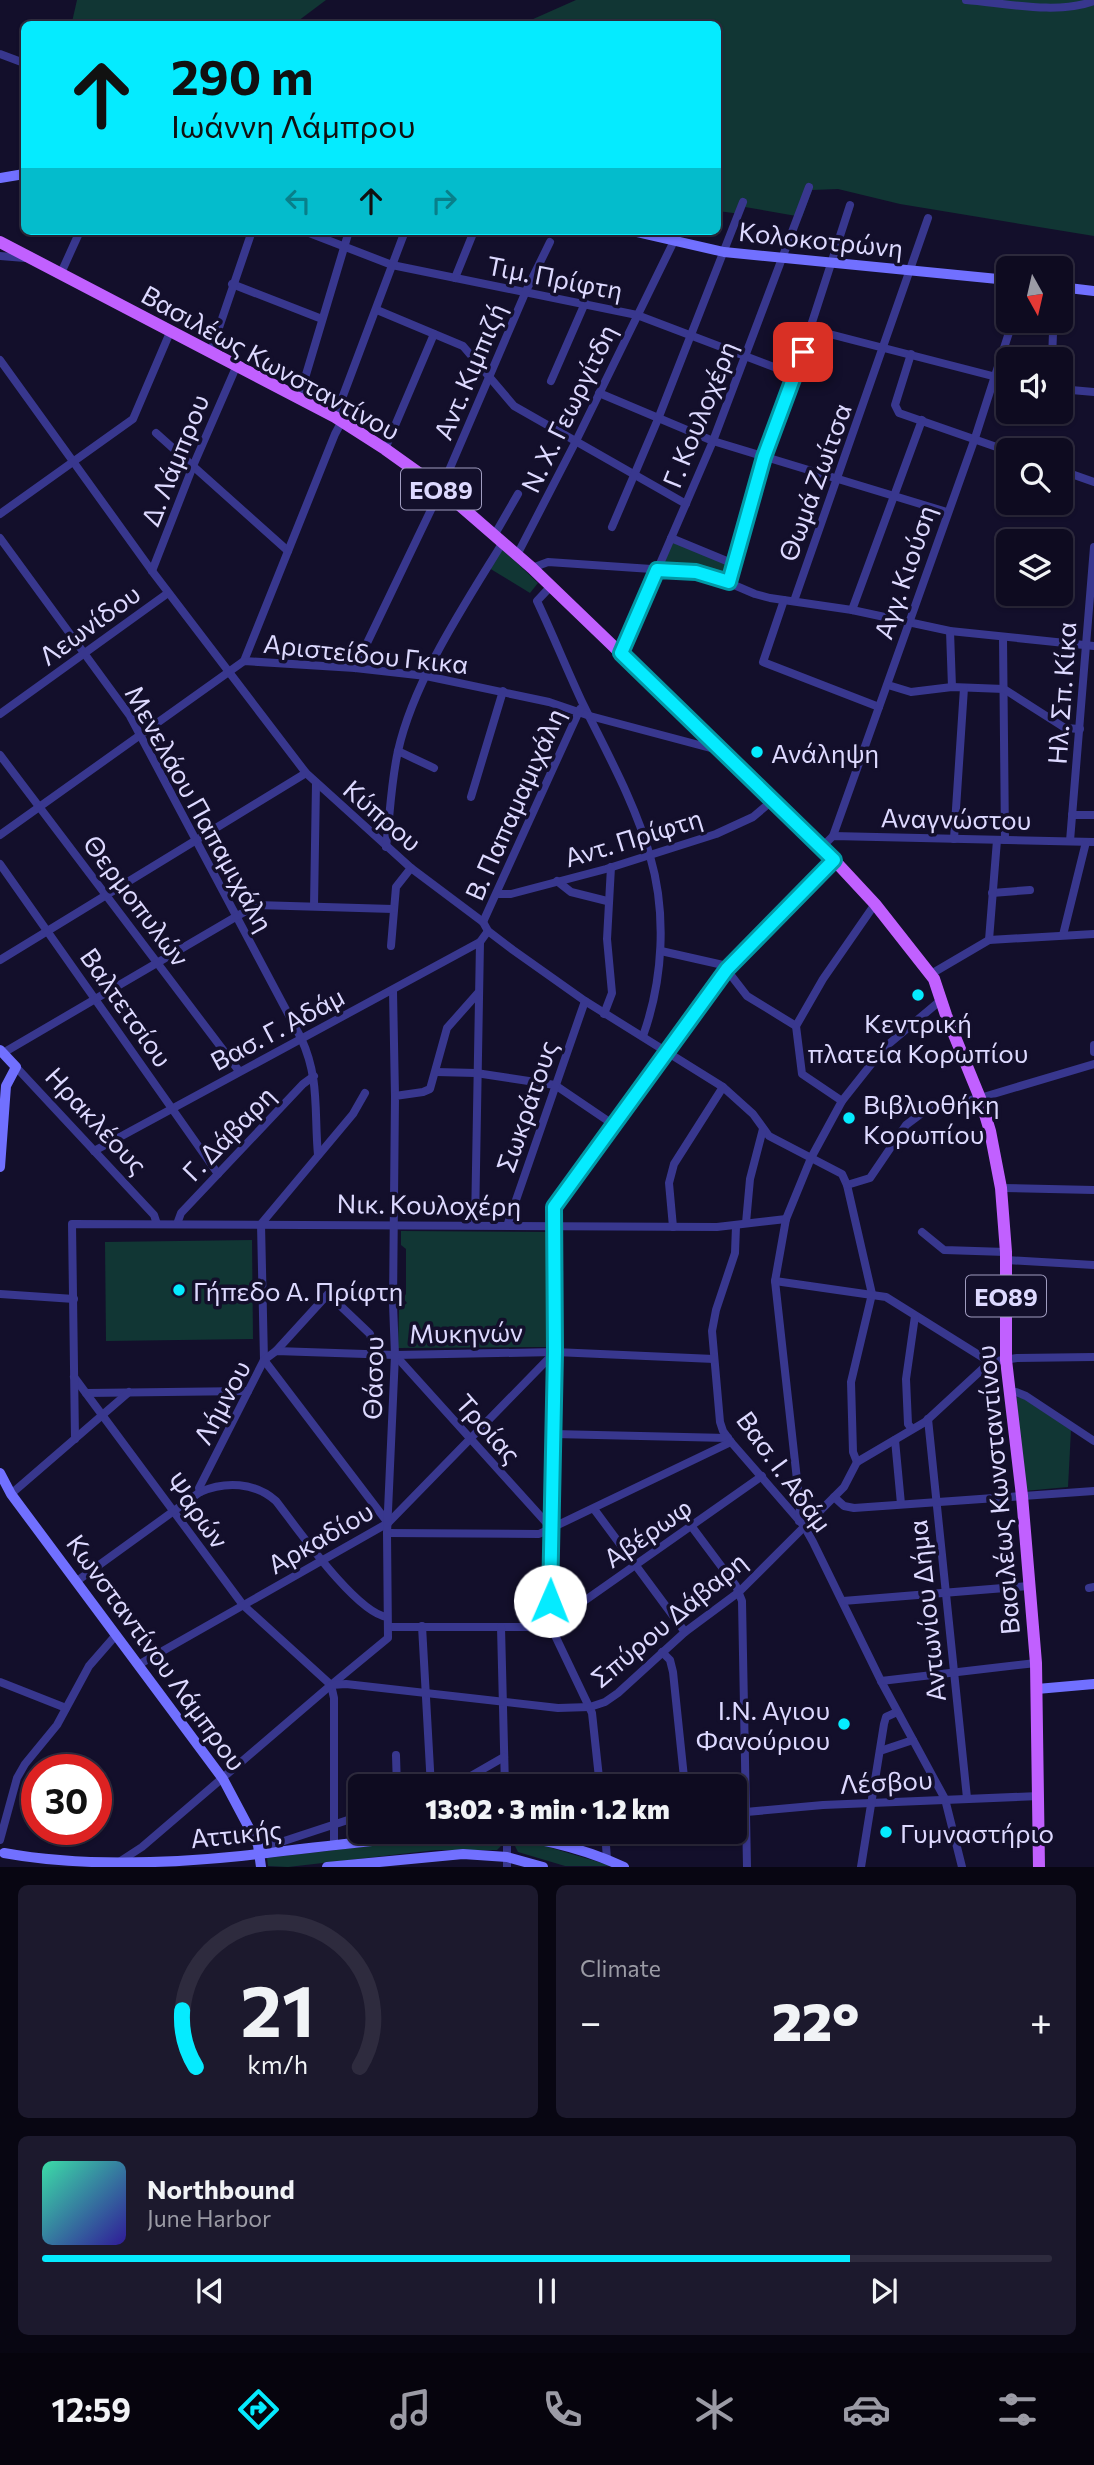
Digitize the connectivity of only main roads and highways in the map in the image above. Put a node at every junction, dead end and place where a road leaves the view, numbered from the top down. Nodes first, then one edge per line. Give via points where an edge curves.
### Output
1 (0, 242) edge
2 (1038, 1867) edge

1 - 2 main road, Βασιλέως Κωνσταντίνου / ΕΟ89 via 339,419 441,489 532,568 822,847 932,974 990,1131 1001,1188 1007,1256 1006,1360 1036,1663

